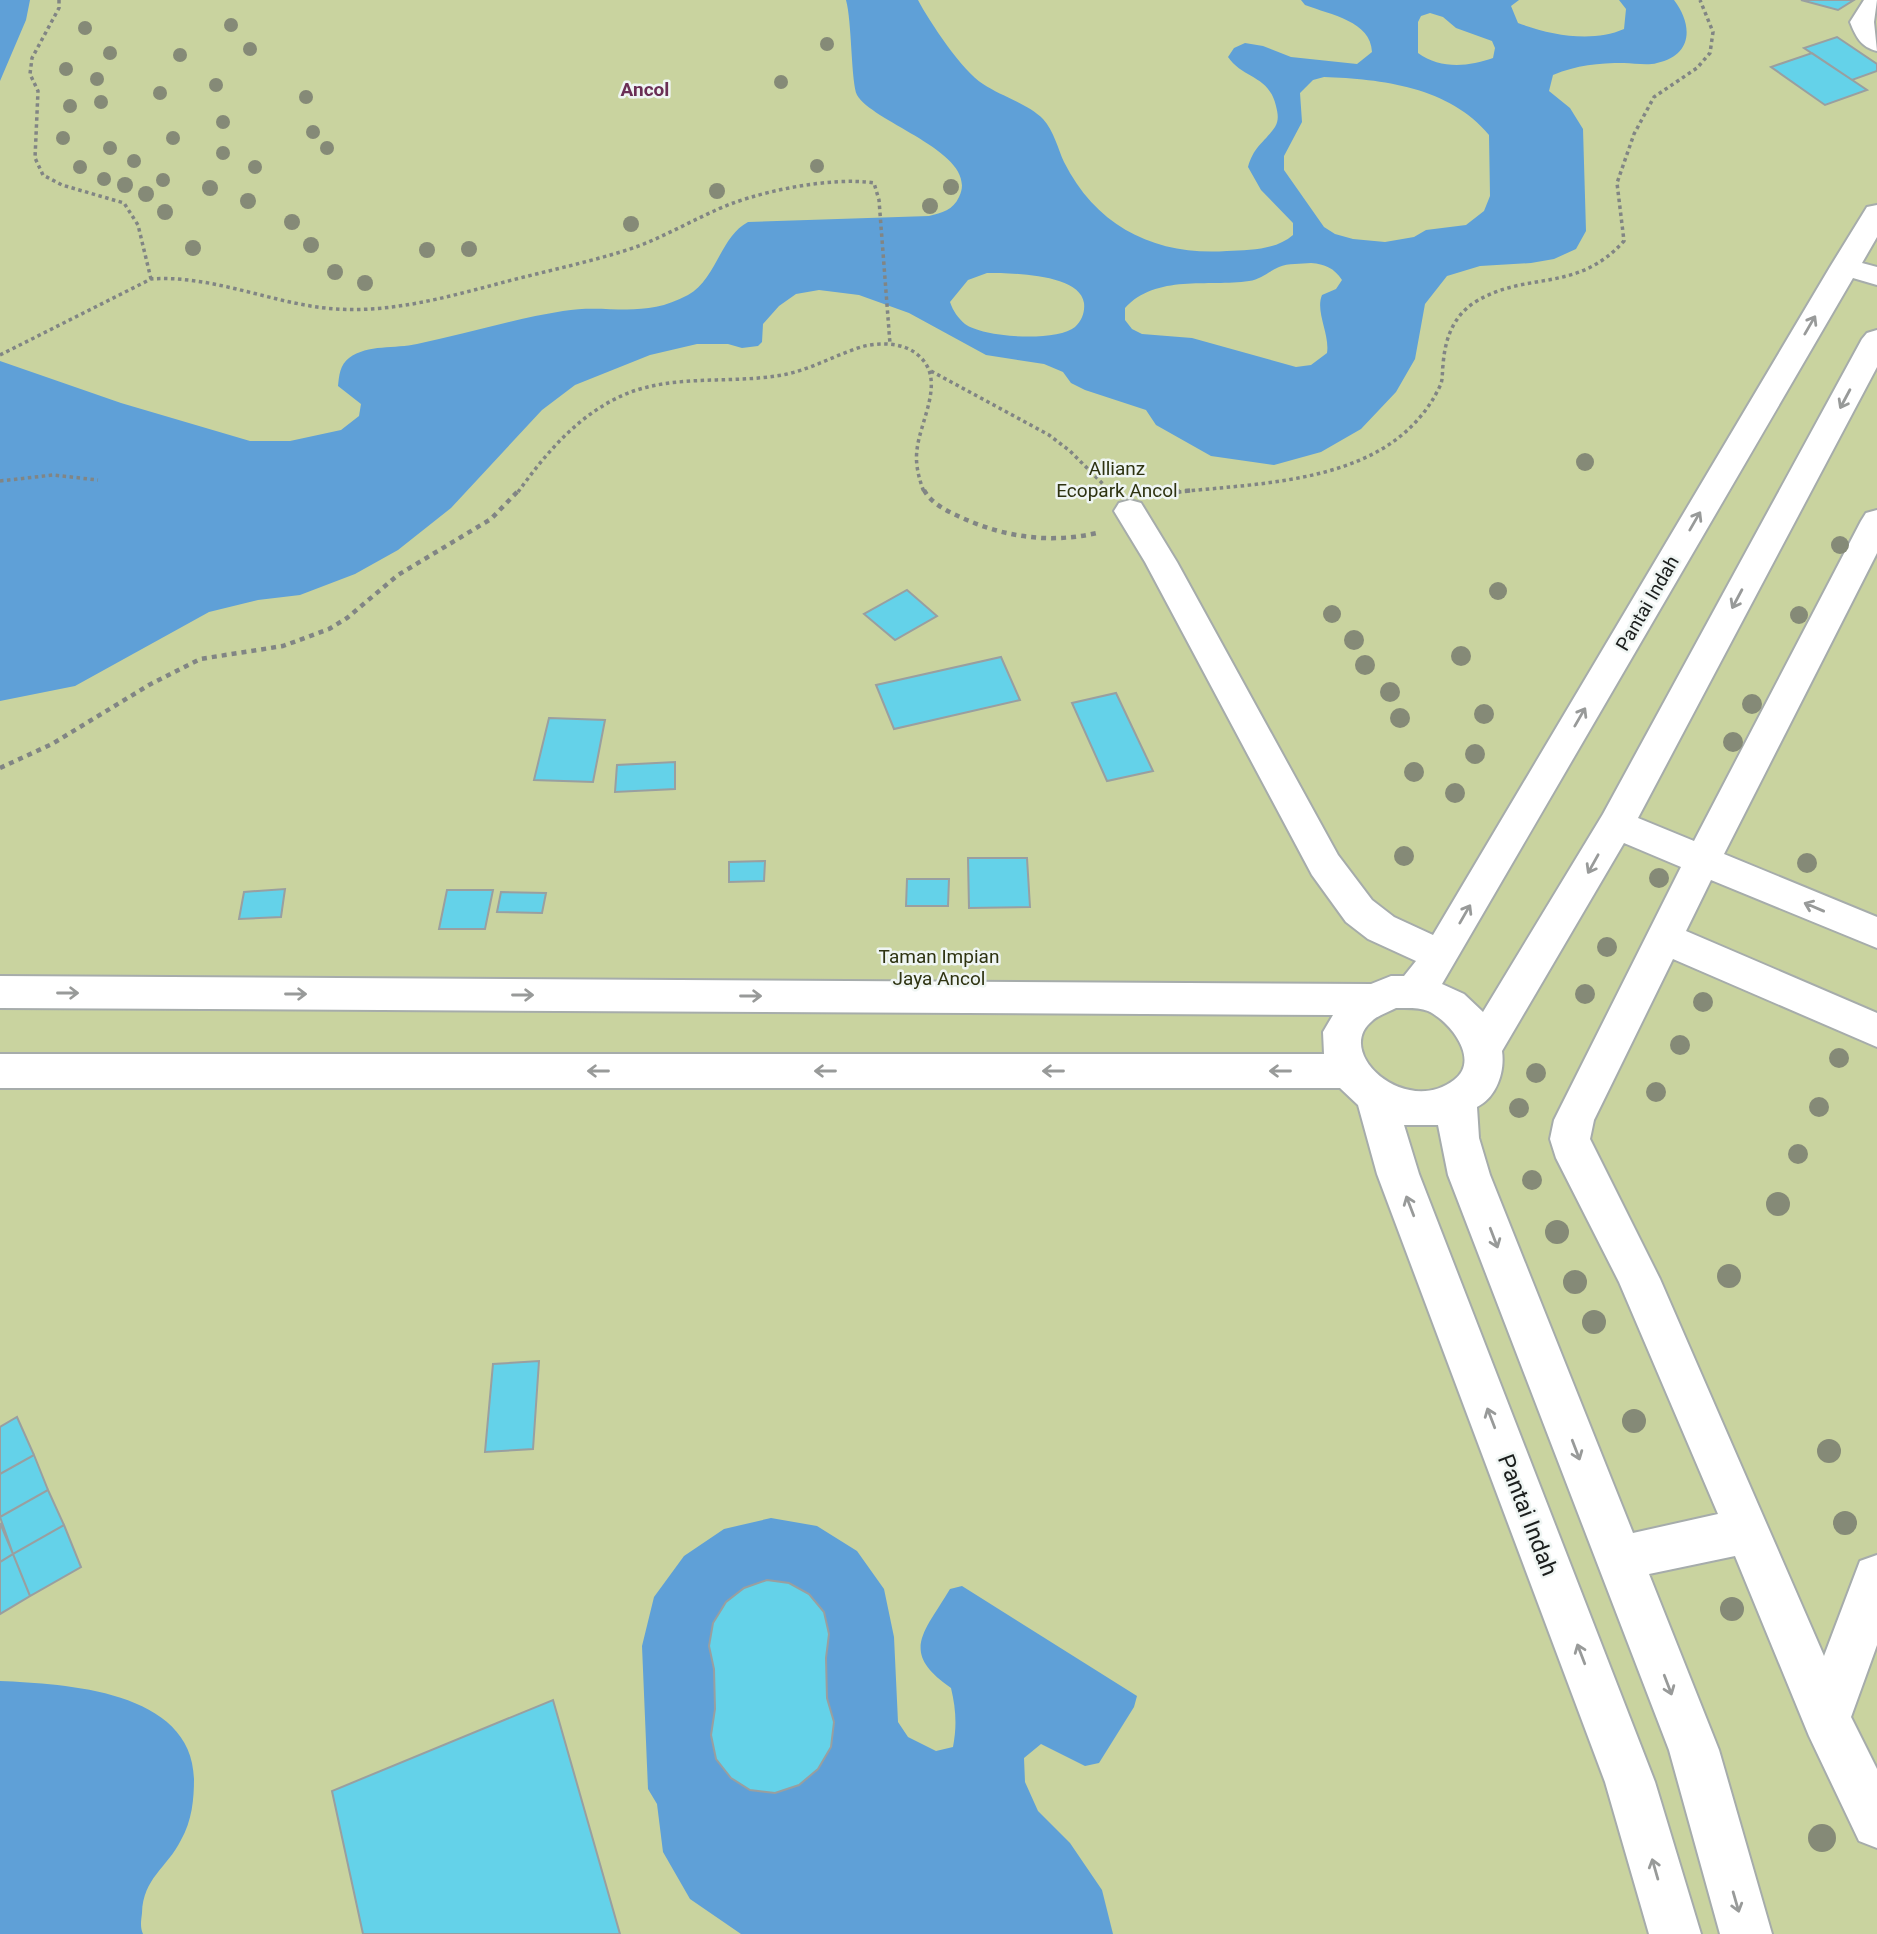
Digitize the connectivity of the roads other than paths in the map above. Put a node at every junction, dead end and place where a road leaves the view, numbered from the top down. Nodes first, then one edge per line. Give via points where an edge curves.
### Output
1 (1876, 0) edge
2 (1877, 43) edge
3 (1877, 213) edge
4 (1844, 267) junction
5 (1877, 276) edge
6 (1877, 339) edge
7 (1130, 512) road end
8 (1877, 521) edge
9 (1616, 824) junction
10 (1702, 860) junction
11 (1877, 933) edge
12 (1664, 938) junction
13 (1441, 956) junction
14 (0, 992) edge
15 (1415, 992) junction
16 (1369, 999) junction
17 (1877, 1031) edge
18 (1483, 1048) junction
19 (0, 1071) edge
20 (1362, 1084) junction
21 (1457, 1103) junction
22 (1748, 1531) junction
23 (1619, 1561) junction
24 (1877, 1578) edge
25 (1826, 1719) junction
26 (1877, 1823) edge
27 (1675, 1934) edge
28 (1745, 1934) edge

1 - 2 street via 1862,22
3 - 4 street, Pantai Indah
4 - 5 street
13 -> 4 street, Pantai Indah
6 -> 9 street
7 - 13 street via 1325,865 1366,917
8 - 10 street
9 - 10 street
9 -> 18 street
11 -> 10 street
10 - 12 street
12 - 17 street
12 - 22 street via 1574,1120 1570,1139 1639,1279
13 - 15 street, Pantai Indah
14 -> 16 street
15 - 16 street via 1391,992
15 - 18 street via 1460,1011
16 - 20 street via 1348,1017 1340,1043
18 - 21 street via 1483,1069 1474,1088
20 -> 19 street
20 - 21 street via 1403,1108 1431,1110
27 -> 20 street, Pantai Indah via 1630,1782
21 -> 23 street via 1459,1138 1469,1175
22 - 23 street
22 - 25 street
23 -> 28 street via 1694,1751
24 - 25 street
25 - 26 street

